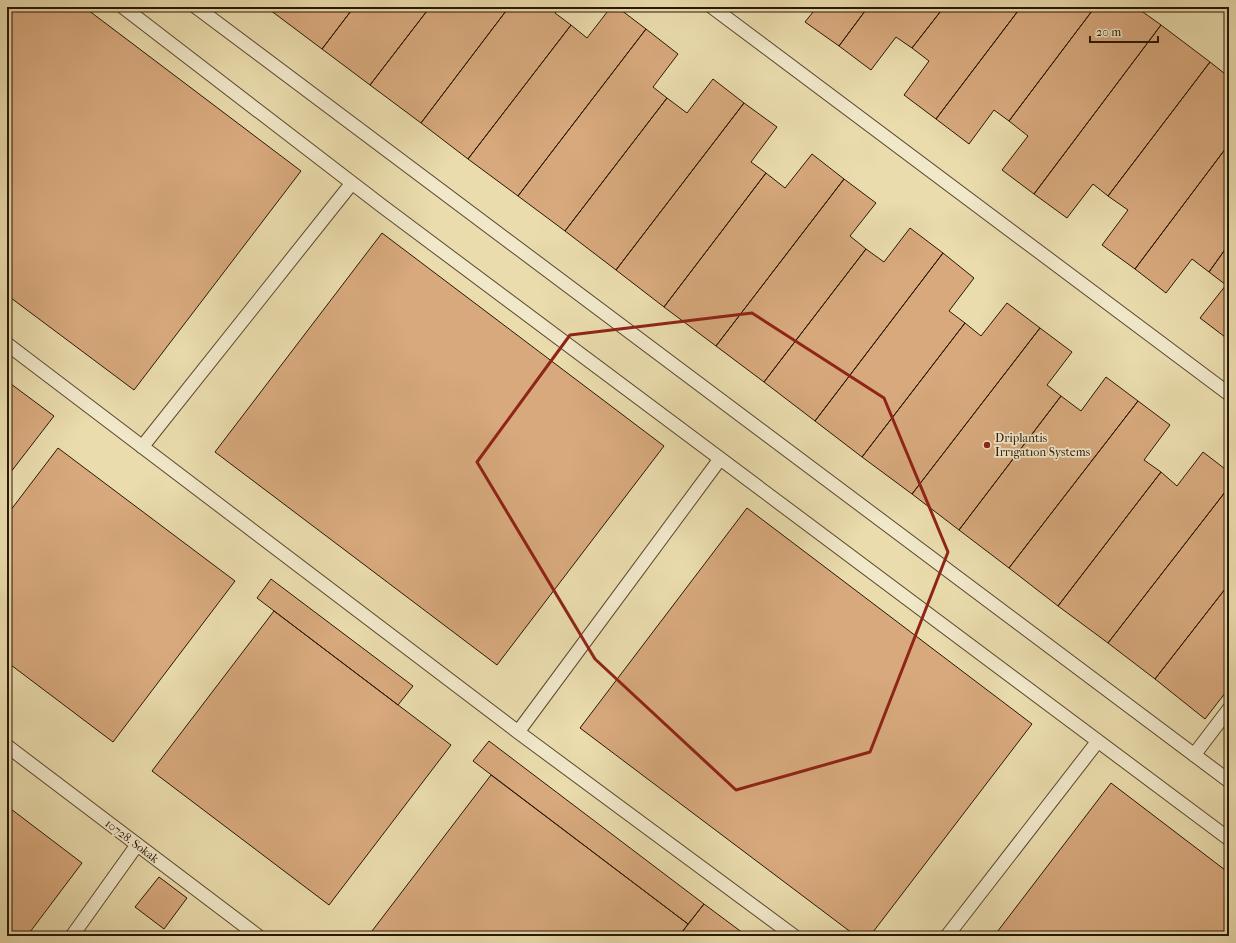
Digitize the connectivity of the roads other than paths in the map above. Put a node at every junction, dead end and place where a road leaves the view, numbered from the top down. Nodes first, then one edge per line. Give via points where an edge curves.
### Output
1 (123, 7) edge
2 (196, 7) edge
3 (712, 7) edge
4 (352, 183) junction
5 (7, 344) edge
6 (1229, 394) edge
7 (142, 447) junction
8 (720, 459) junction
9 (1229, 709) edge
10 (518, 732) junction
11 (1098, 741) junction
12 (7, 746) edge
13 (1194, 755) junction
14 (1229, 781) edge
15 (1229, 839) edge
16 (137, 845) junction
17 (72, 936) edge
18 (258, 936) edge
19 (794, 936) edge
20 (947, 936) edge

1 - 4 lane
2 - 13 lane
3 - 6 lane
4 - 7 lane
4 - 8 lane
5 - 7 lane
7 - 10 lane
8 - 10 lane
8 - 11 lane
9 - 13 lane
10 - 19 lane
11 - 15 lane
11 - 20 lane
12 - 16 lane, 10728. Sokak
13 - 14 lane
16 - 17 lane
16 - 18 lane, 10728. Sokak

